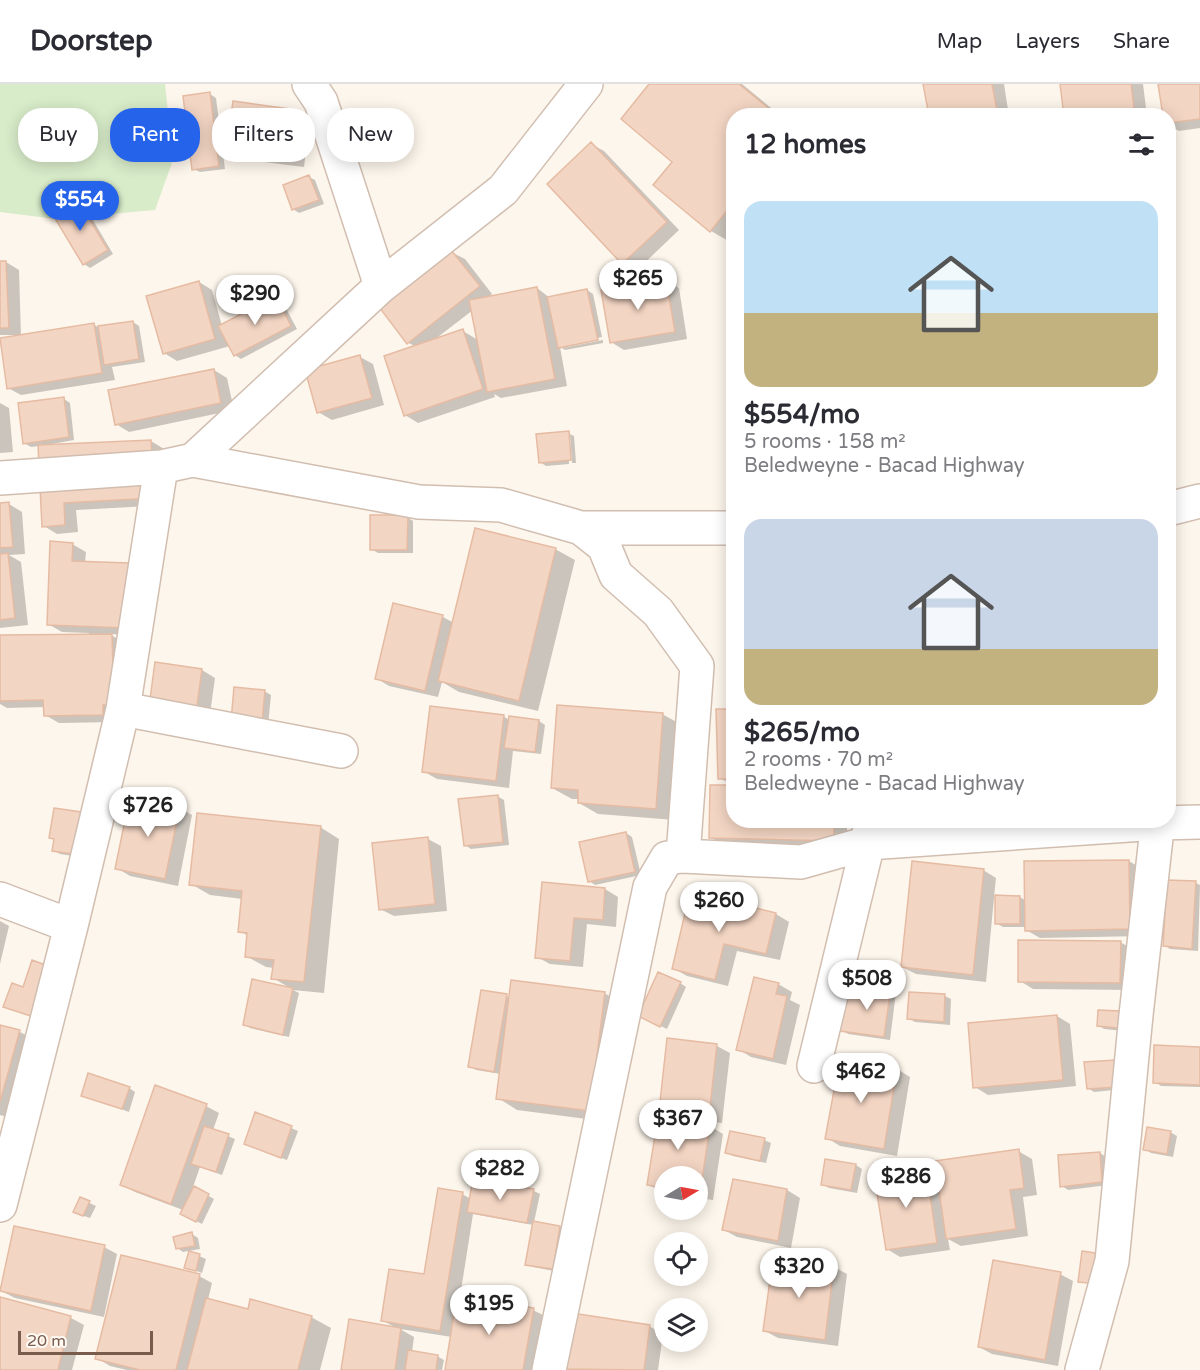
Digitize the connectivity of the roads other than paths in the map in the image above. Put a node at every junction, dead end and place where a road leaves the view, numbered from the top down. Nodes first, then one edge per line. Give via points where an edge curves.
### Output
1 (309, 84) edge
2 (586, 84) edge
3 (381, 286) junction
4 (193, 460) junction
5 (161, 467) junction
6 (0, 478) edge
7 (1200, 501) edge
8 (1176, 507) edge
9 (581, 528) junction
10 (726, 528) edge
11 (123, 709) junction
12 (340, 751) dead end
13 (1176, 822) edge
14 (1200, 822) edge
15 (985, 828) edge
16 (1157, 828) edge
17 (869, 832) edge
18 (683, 856) junction
19 (0, 899) edge
20 (71, 926) junction
21 (814, 1066) dead end
22 (0, 1205) edge
23 (549, 1370) edge
24 (1082, 1370) edge

1 - 3 street via 321,102
2 - 3 street via 503,190
3 - 4 street
4 - 5 street
4 - 9 street via 419,502 501,505
5 - 6 street
5 - 11 street
7 - 8 street
9 - 10 street
9 - 18 street via 604,546 616,575 658,612 697,666
11 - 12 street
11 - 20 street
13 - 14 street
15 - 17 street
16 - 24 street via 1112,1261
17 - 18 street via 801,862
17 - 21 street
18 - 23 street via 667,858 651,887
19 - 20 street
20 - 22 street

